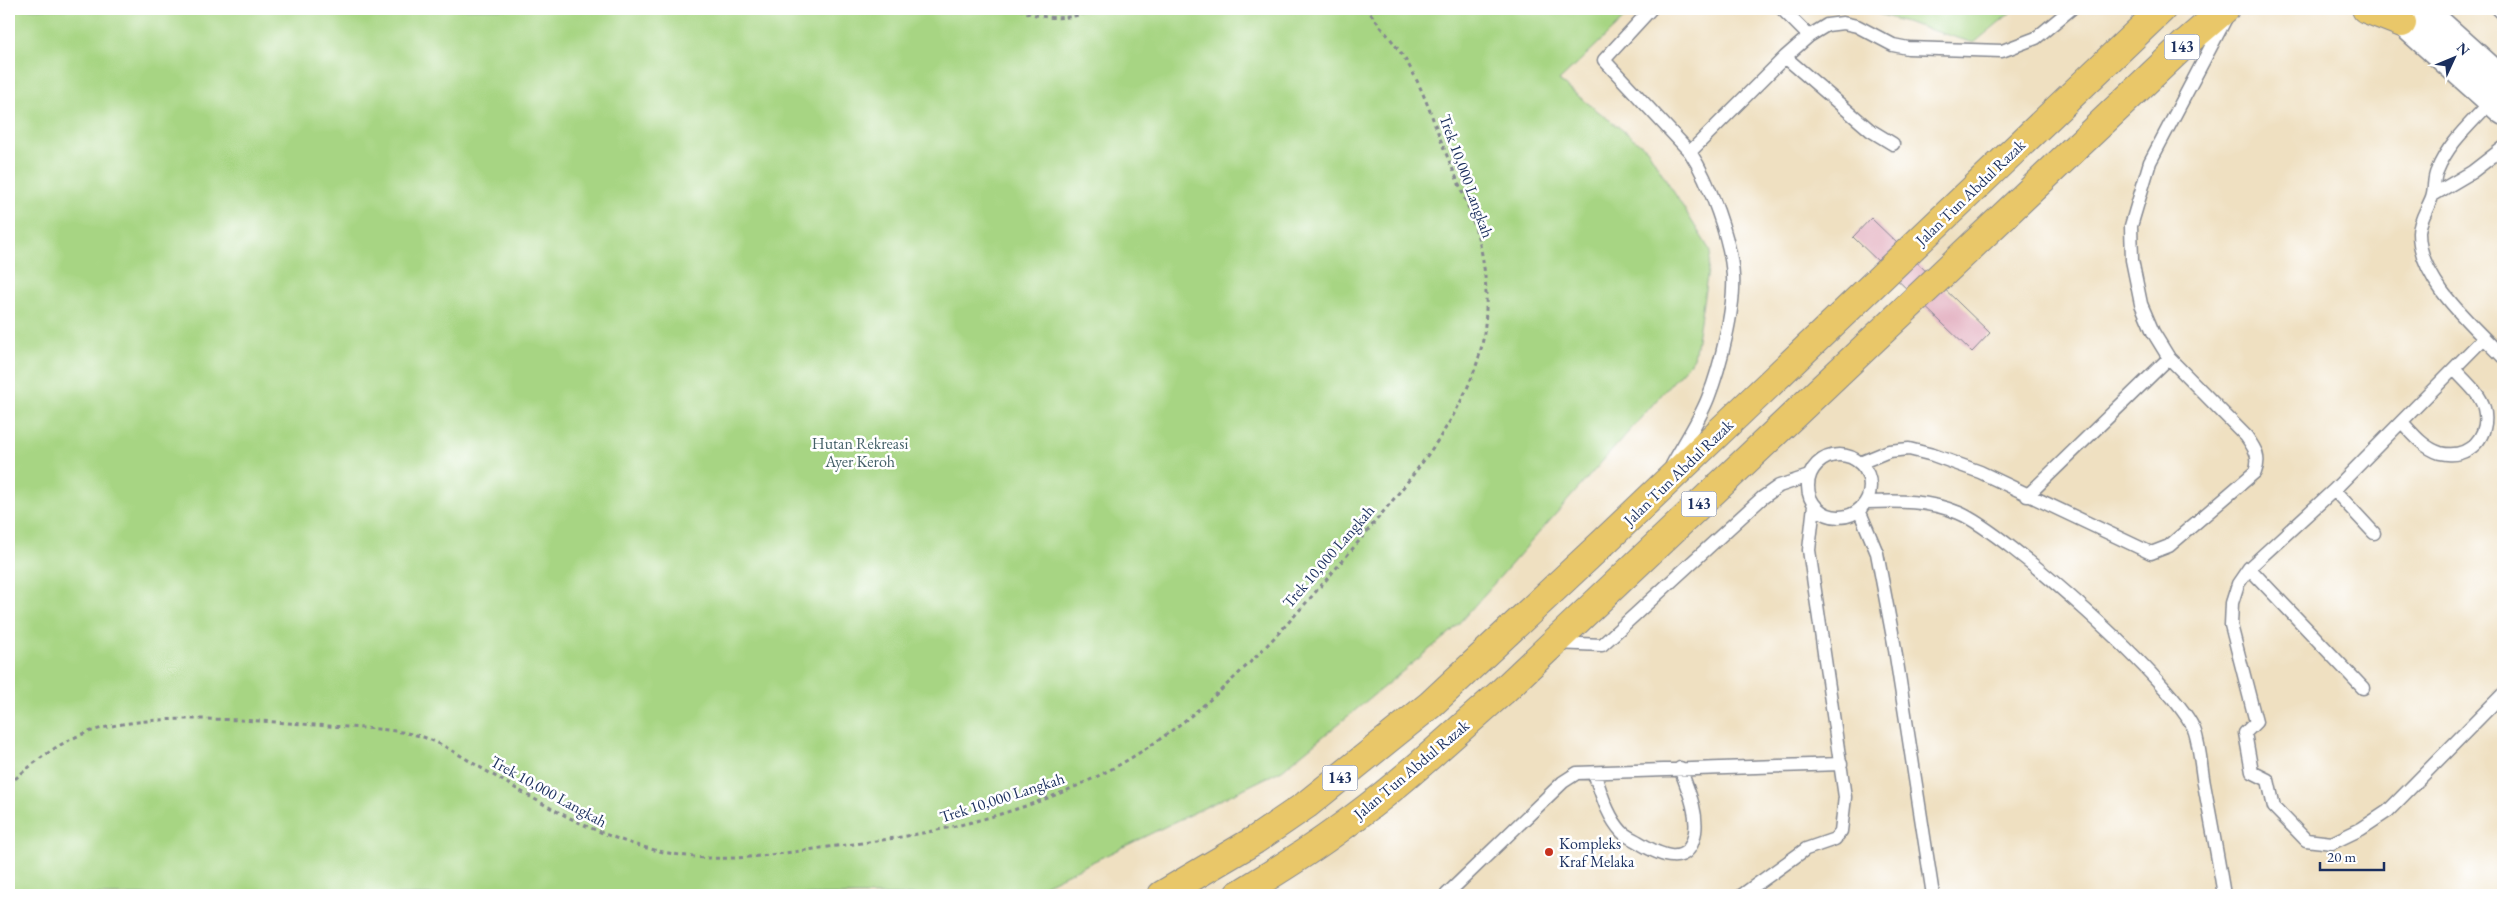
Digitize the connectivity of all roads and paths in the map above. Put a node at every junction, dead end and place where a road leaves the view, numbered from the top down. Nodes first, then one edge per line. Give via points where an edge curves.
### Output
1 (1019, 9) edge
2 (1097, 9) edge
3 (1367, 9) edge
4 (1651, 9) edge
5 (1782, 9) edge
6 (2071, 9) edge
7 (2162, 9) edge
8 (2226, 9) edge
9 (2230, 9) edge
10 (2366, 9) edge
11 (2498, 9) edge
12 (2404, 13) edge
13 (2503, 14) edge
14 (1809, 36) junction
15 (1785, 57) junction
16 (2500, 95) edge
17 (1894, 144) dead end
18 (2503, 148) edge
19 (1690, 152) junction
20 (2433, 195) junction
21 (2484, 338) junction
22 (2503, 357) edge
23 (2169, 358) junction
24 (2454, 369) junction
25 (2402, 422) junction
26 (1860, 463) junction
27 (1809, 476) junction
28 (1659, 490) junction
29 (2334, 490) junction
30 (2027, 496) junction
31 (1814, 505) junction
32 (1863, 506) junction
33 (2374, 533) dead end
34 (2249, 568) junction
35 (1552, 643) junction
36 (2363, 688) dead end
37 (2503, 694) edge
38 (1840, 764) junction
39 (1680, 768) junction
40 (1594, 773) junction
41 (9, 784) edge
42 (1162, 895) edge
43 (1238, 895) edge
44 (1446, 895) edge
45 (1742, 895) edge
46 (1933, 895) edge
47 (2224, 895) edge

1 - 2 path via 1033,16 1058,18
3 - 41 path, Trek 10,000 Langkah via 1406,61 1427,104 1480,246 1486,306 1483,345 1472,379 1411,478 1276,635 1219,691 1168,732 1122,763 1068,790 956,827 894,840 750,856 686,857 603,835 452,750 421,737 382,730 174,719 113,725 76,736 44,755
4 - 19 lane via 1604,60
5 - 14 lane
6 - 14 lane via 2036,38 2002,51 1908,48 1893,45 1857,26 1843,23 1826,25
7 - 28 highway, Jalan Tun Abdul Razak / 143
8 - 35 highway, Jalan Tun Abdul Razak / 143 via 2188,41
9 - 23 lane via 2150,162 2131,226 2132,260 2141,304
10 - 12 highway
11 - 13 lane
12 - 16 street
14 - 15 lane
15 - 17 lane via 1870,130
15 - 19 lane
16 - 20 lane via 2455,139 2443,156
18 - 20 lane via 2472,172
19 - 28 lane via 1701,168 1723,229 1733,276 1728,321 1708,399
20 - 21 lane via 2419,231 2428,271
21 - 22 lane
21 - 24 lane
23 - 30 lane
23 - 30 lane via 2256,449 2259,461 2255,472 2169,546 2151,553
24 - 25 lane
24 - 25 lane via 2476,392 2484,407 2486,426 2478,444 2460,453 2440,453 2421,443
25 - 29 lane
26 - 27 lane via 1852,457 1831,455 1814,466
26 - 30 lane via 1889,451 1909,449 1980,472
26 - 32 lane via 1870,482 1870,492
27 - 31 lane via 1808,491
27 - 35 lane via 1779,486 1762,498 1602,645
28 - 42 highway, Jalan Tun Abdul Razak / 143 via 1422,711 1306,805 1255,840
29 - 33 lane
29 - 34 lane
31 - 32 lane via 1821,512 1836,517 1851,515
31 - 38 lane via 1809,550
32 - 46 lane via 1879,562 1894,643
32 - 47 lane via 1903,501 1937,505 1960,513 1990,530 2059,586 2172,696 2194,732
34 - 36 lane
34 - 37 lane via 2238,584 2231,625 2256,722 2245,734 2252,772 2268,780 2274,807 2306,840 2332,843 2361,830 2388,811
35 - 43 highway, Jalan Tun Abdul Razak / 143 via 1398,783 1340,829
38 - 39 lane
38 - 45 lane via 1845,797 1841,831 1835,839 1806,849
39 - 40 lane
39 - 40 lane via 1695,814 1695,833 1686,851 1666,857 1622,832 1607,808
40 - 44 lane via 1577,773 1563,782

